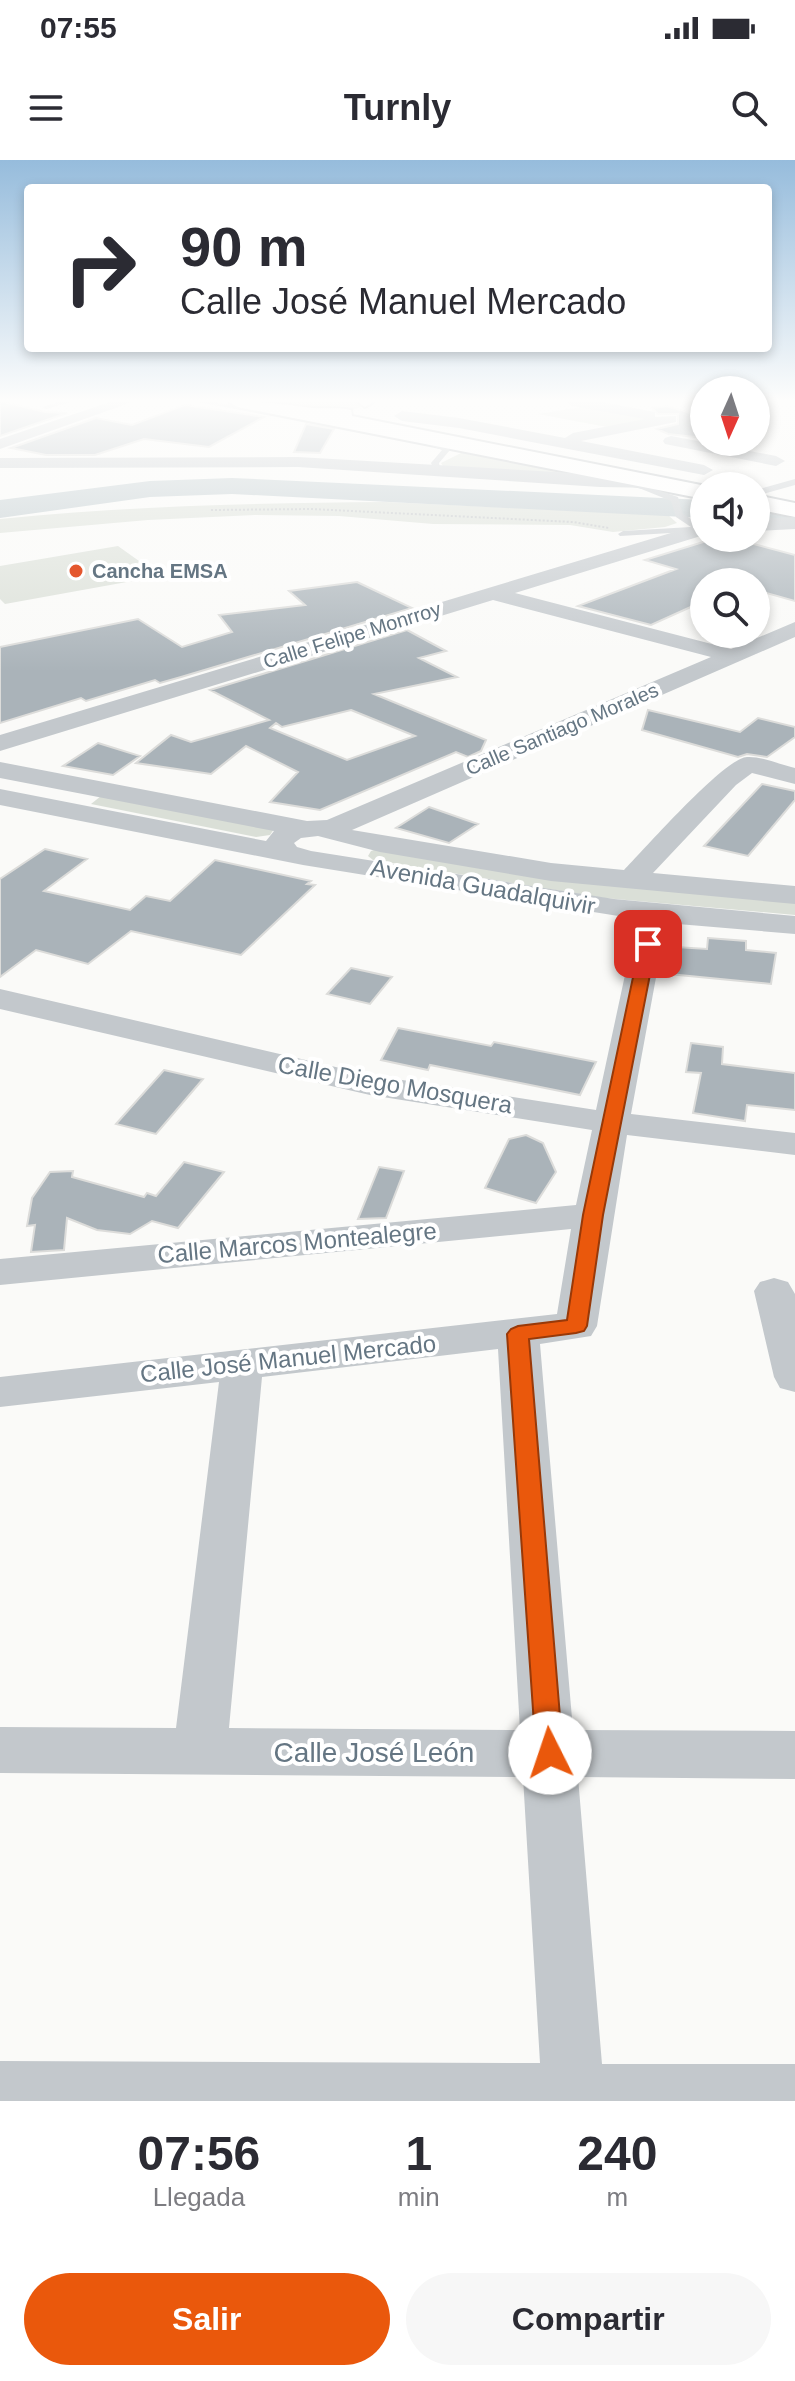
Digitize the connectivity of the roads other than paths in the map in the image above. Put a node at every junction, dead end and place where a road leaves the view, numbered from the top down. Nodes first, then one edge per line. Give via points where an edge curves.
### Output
1 (662, 492) edge
2 (773, 502) edge
3 (690, 522) edge
4 (795, 523) edge
5 (690, 530) edge
6 (690, 533) edge
7 (623, 534) dead end
8 (491, 593) junction
9 (795, 629) edge
10 (733, 656) junction
11 (0, 743) edge
12 (0, 770) edge
13 (795, 776) edge
14 (59, 782) junction
15 (0, 797) edge
16 (28, 802) junction
17 (0, 810) edge
18 (326, 831) junction
19 (286, 852) junction
20 (315, 858) junction
21 (630, 881) junction
22 (795, 895) edge
23 (653, 914) junction
24 (795, 925) edge
25 (0, 999) edge
26 (614, 1123) junction
27 (795, 1144) edge
28 (593, 1215) junction
29 (0, 1272) edge
30 (774, 1291) dead end
31 (518, 1334) junction
32 (242, 1364) junction
33 (795, 1377) edge
34 (0, 1392) edge
35 (0, 1750) edge
36 (200, 1751) junction
37 (550, 1753) junction
38 (795, 1755) edge
39 (0, 2093) edge
40 (795, 2096) edge
41 (574, 2098) edge

1 - 3 lane via 675,499 679,515
2 - 4 street
5 - 7 lane
6 - 8 street, Calle Felipe Monrroy
8 - 10 street
8 - 11 street, Calle Felipe Monrroy
9 - 10 street, Calle Santiago Morales
10 - 18 street, Calle Santiago Morales
12 - 14 street, Avenida Guadalquivir
13 - 21 street via 748,764 727,779
14 - 16 street
14 - 18 street, Avenida Guadalquivir
15 - 16 street
16 - 17 street
16 - 19 street
18 - 19 street via 281,838
18 - 20 street, Calle Santiago Morales via 347,846
18 - 21 street, Avenida Guadalquivir
19 - 20 street, Avenida Guadalquivir
20 - 23 street, Avenida Guadalquivir
21 - 22 street, Avenida Guadalquivir
23 - 24 street, Avenida Guadalquivir
23 - 26 street
25 - 26 street, Calle Diego Mosquera via 370,1085
26 - 27 street, Calle Diego Mosquera
26 - 28 street
28 - 29 street, Calle Marcos Montealegre
28 - 31 street, Calle José Manuel Mercado via 576,1326
30 - 33 street
31 - 32 street, Calle José Manuel Mercado
31 - 37 street
32 - 34 street, Calle José Manuel Mercado
32 - 36 street
35 - 36 street, Calle José León
36 - 37 street, Calle José León
37 - 38 street, Calle José León
37 - 41 street
39 - 41 street
40 - 41 street

